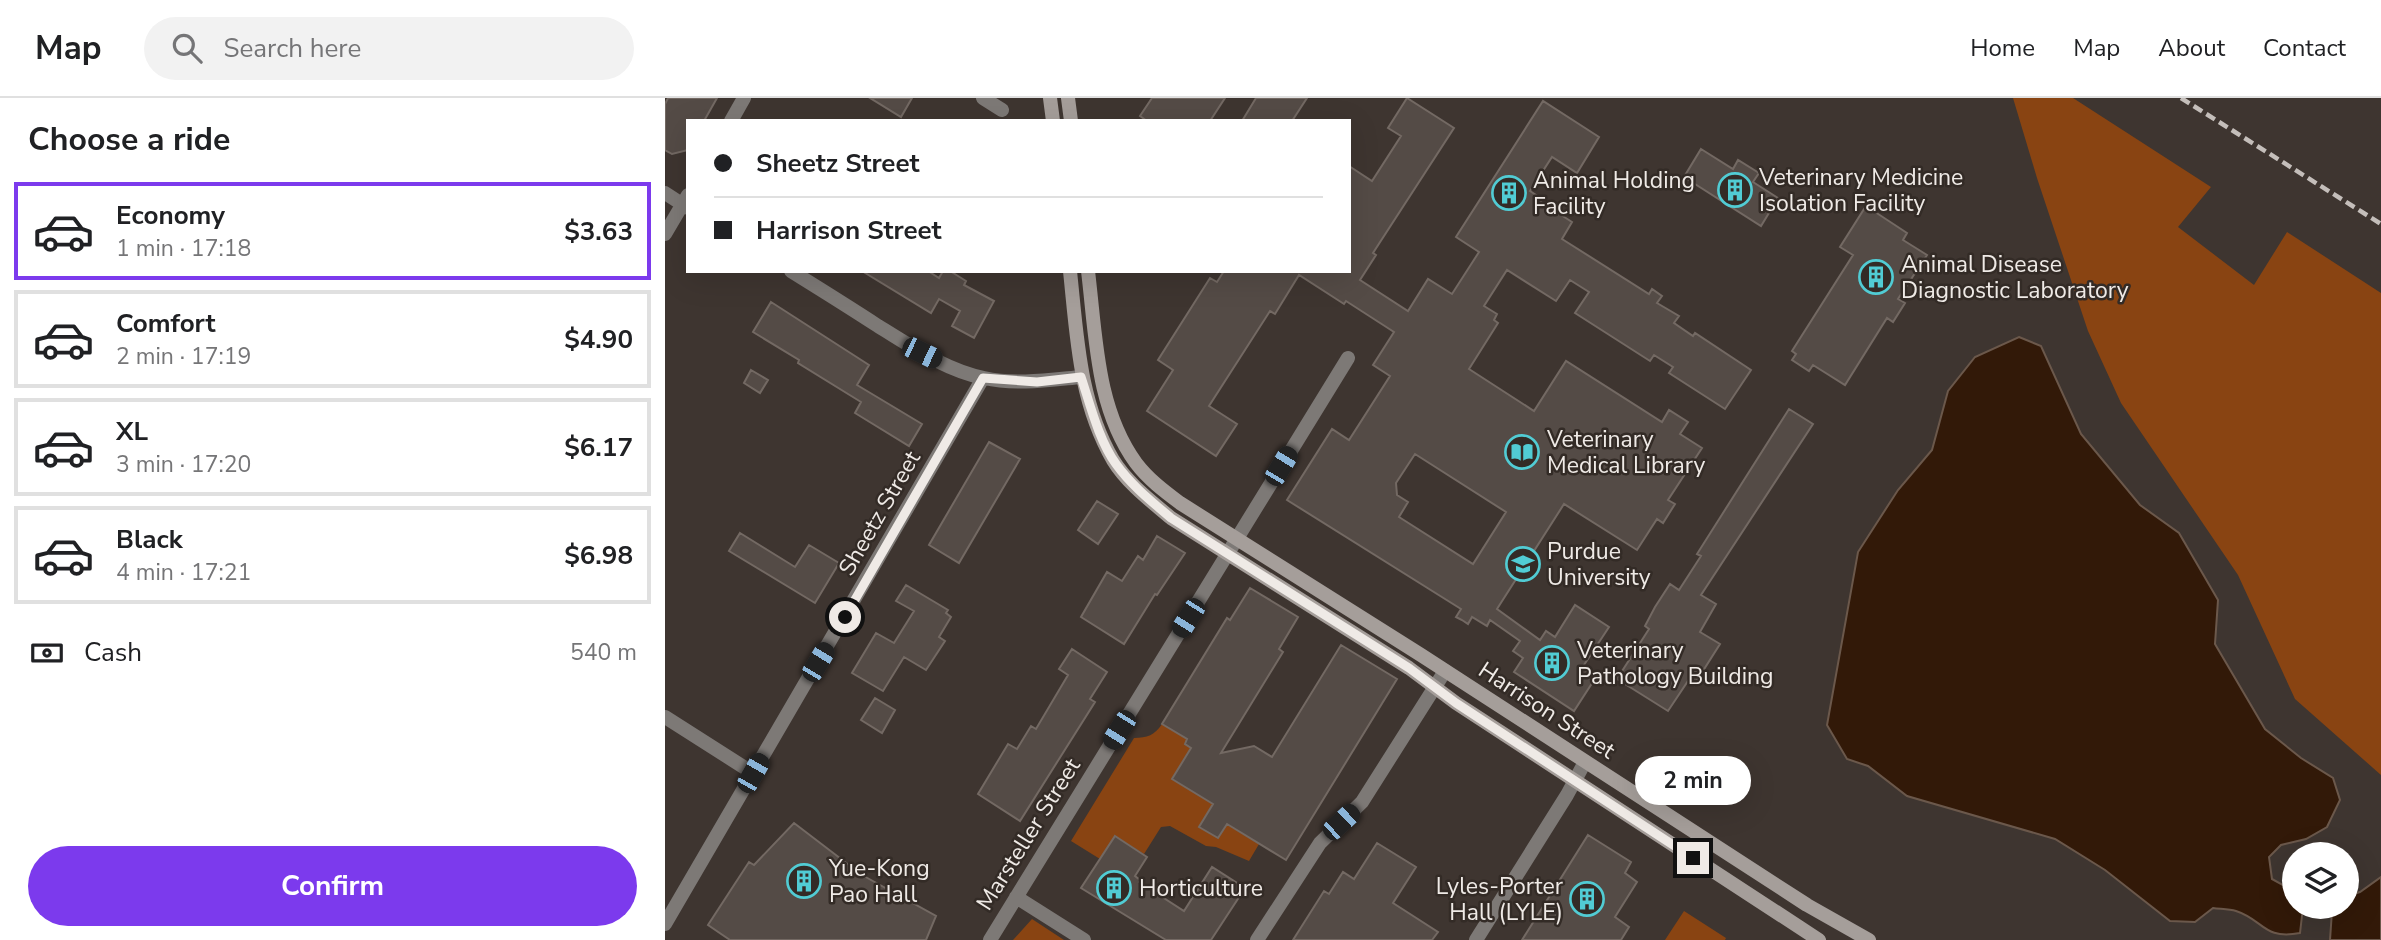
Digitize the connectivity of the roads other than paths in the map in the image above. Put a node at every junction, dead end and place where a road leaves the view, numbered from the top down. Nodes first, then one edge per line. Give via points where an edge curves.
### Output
1 (744, 98) edge
2 (983, 98) edge
3 (1050, 98) edge
4 (1068, 98) edge
5 (1002, 110) dead end
6 (732, 119) edge
7 (1053, 119) edge
8 (1071, 119) edge
9 (665, 193) edge
10 (686, 202) edge
11 (665, 234) edge
12 (794, 273) edge
13 (1070, 273) edge
14 (1089, 273) edge
15 (1348, 358) dead end
16 (1081, 377) junction
17 (983, 378) junction
18 (1237, 539) junction
19 (1228, 554) junction
20 (1445, 671) junction
21 (1435, 687) junction
22 (665, 716) edge
23 (1585, 762) junction
24 (753, 773) junction
25 (1575, 780) junction
26 (1016, 897) junction
27 (665, 924) edge
28 (990, 940) edge
29 (1084, 940) edge
30 (1257, 940) edge
31 (1476, 940) edge
32 (1819, 940) edge
33 (1869, 940) edge

1 - 6 street
2 - 5 street
3 - 7 main road
4 - 8 main road
9 - 10 street
10 - 11 street
12 - 17 street via 922,353
13 - 16 main road, Harrison Street
14 - 18 main road, Harrison Street via 1101,376 1123,440 1156,484
15 - 18 street, Marsteller Street
16 - 17 street via 1037,382
16 - 19 main road, Harrison Street via 1114,462 1171,518
17 - 24 street, Sheetz Street
18 - 19 street, Marsteller Street
18 - 20 main road, Harrison Street
19 - 21 main road, Harrison Street
19 - 26 street, Marsteller Street
20 - 21 street
20 - 23 main road, Harrison Street
21 - 25 main road, Harrison Street
21 - 30 street via 1362,802 1320,843
22 - 24 street
23 - 25 street
23 - 33 main road, Harrison Street
24 - 27 street, Sheetz Street
25 - 31 street
25 - 32 main road, Harrison Street
26 - 28 street, Marsteller Street
26 - 29 street

